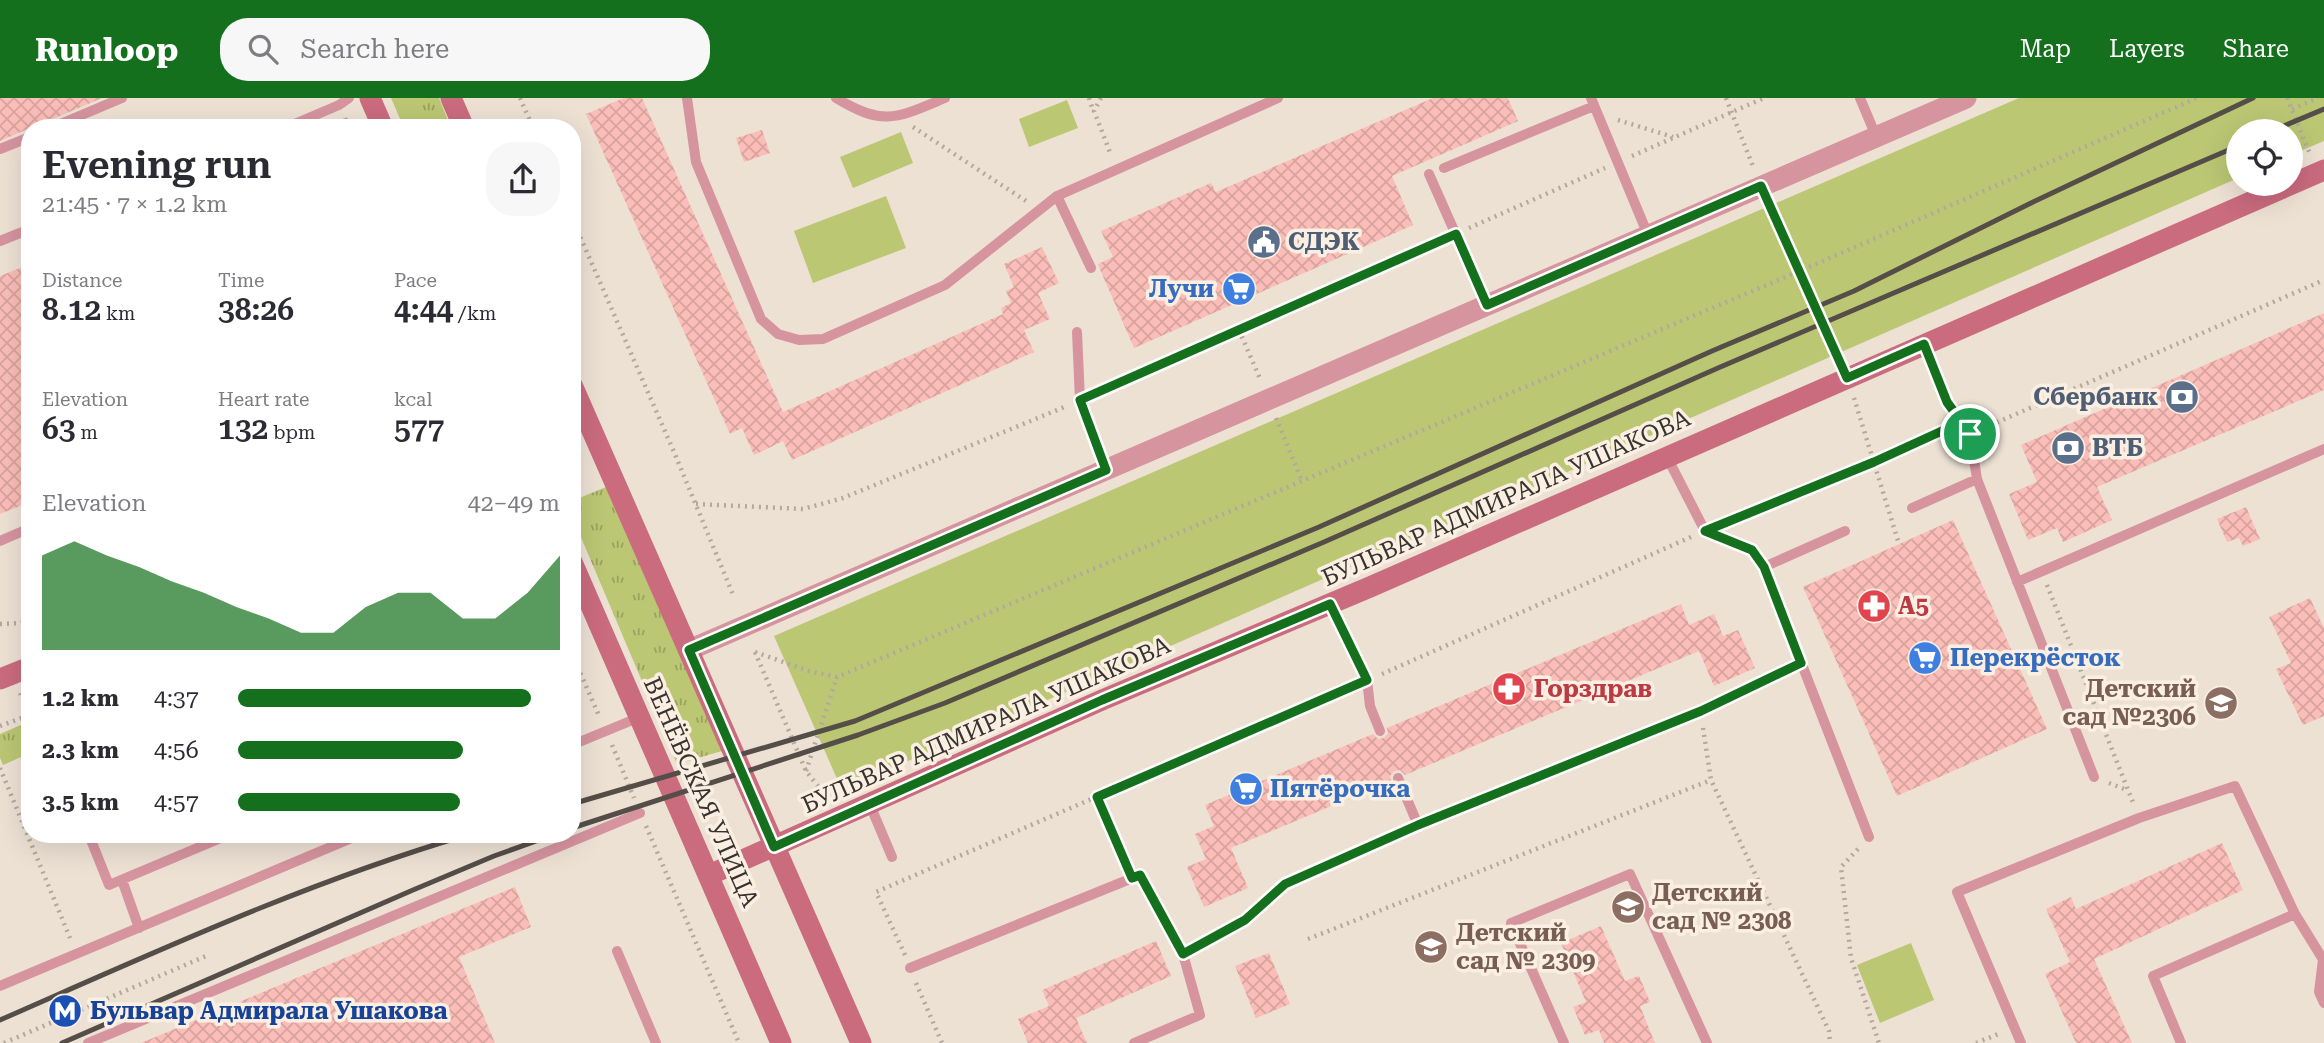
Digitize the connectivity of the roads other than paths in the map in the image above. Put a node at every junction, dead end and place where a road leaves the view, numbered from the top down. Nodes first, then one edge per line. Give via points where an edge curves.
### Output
1 (121, 98) edge
2 (349, 98) edge
3 (370, 98) edge
4 (452, 98) edge
5 (687, 98) edge
6 (836, 98) edge
7 (945, 98) edge
8 (1278, 98) edge
9 (1860, 98) edge
10 (1966, 98) edge
11 (1594, 106) edge
12 (72, 119) edge
13 (306, 119) edge
14 (379, 119) edge
15 (460, 119) edge
16 (1876, 136) junction
17 (21, 141) edge
18 (0, 149) edge
19 (1444, 168) dead end
20 (2321, 171) edge
21 (1429, 174) dead end
22 (1057, 197) junction
23 (21, 233) edge
24 (1647, 235) junction
25 (0, 241) edge
26 (1091, 268) dead end
27 (1487, 305) junction
28 (1077, 332) dead end
29 (1924, 344) junction
30 (582, 434) edge
31 (2324, 449) edge
32 (1667, 457) junction
33 (1106, 470) junction
34 (1977, 480) junction
35 (1912, 508) dead end
36 (1845, 531) dead end
37 (21, 532) edge
38 (0, 541) edge
39 (1764, 567) junction
40 (2017, 582) junction
41 (581, 583) edge
42 (1330, 604) junction
43 (689, 650) junction
44 (21, 671) edge
45 (0, 679) edge
46 (1701, 711) road end
47 (640, 717) junction
48 (1380, 731) dead end
49 (581, 741) edge
50 (2094, 777) dead end
51 (1398, 778) dead end
52 (870, 805) junction
53 (640, 813) road end
54 (1418, 825) junction
55 (1869, 837) road end
56 (581, 838) edge
57 (92, 843) edge
58 (209, 843) edge
59 (340, 843) edge
60 (568, 843) edge
61 (774, 847) junction
62 (892, 857) dead end
63 (709, 875) junction
64 (122, 880) junction
65 (2295, 914) junction
66 (139, 928) junction
67 (617, 951) dead end
68 (1183, 954) junction
69 (2324, 960) edge
70 (911, 968) dead end
71 (0, 986) edge
72 (2324, 1003) edge
73 (88, 1043) edge
74 (656, 1043) edge
75 (781, 1043) edge
76 (861, 1043) edge
77 (1134, 1043) edge
78 (1564, 1043) edge
79 (1707, 1043) edge
80 (2021, 1043) edge
81 (2181, 1043) edge

1 - 12 lane
2 - 13 lane
3 - 14 street
4 - 15 street
5 - 22 lane via 696,162 761,319 778,334 799,340 823,339 944,285
6 - 7 lane via 878,117 898,117
8 - 22 lane
9 - 16 lane
10 - 16 street
11 - 19 lane
11 - 24 lane
16 - 24 street
17 - 18 lane
20 - 29 street, БУЛЬВАР АДМИРАЛА УШАКОВА
21 - 27 lane
22 - 26 lane
23 - 25 lane
24 - 27 street
27 - 33 street
28 - 33 lane via 1080,400
29 - 32 street, БУЛЬВАР АДМИРАЛА УШАКОВА
29 - 34 lane via 1947,402 1970,434
30 - 43 street, ВЕНЁВСКАЯ УЛИЦА
31 - 40 lane
32 - 39 lane via 1705,531 1752,550
32 - 42 street, БУЛЬВАР АДМИРАЛА УШАКОВА
33 - 43 street
34 - 35 lane
34 - 40 lane
36 - 39 lane
37 - 38 lane
39 - 55 lane
40 - 50 lane
41 - 47 street, ВЕНЁВСКАЯ УЛИЦА
42 - 48 lane via 1367,680 1370,706
42 - 52 street, БУЛЬВАР АДМИРАЛА УШАКОВА
43 - 61 street, ВЕНЁВСКАЯ УЛИЦА
44 - 45 street
46 - 54 lane
47 - 49 lane
47 - 63 street, ВЕНЁВСКАЯ УЛИЦА
51 - 54 lane
52 - 61 street, БУЛЬВАР АДМИРАЛА УШАКОВА
52 - 62 lane
53 - 56 lane
54 - 68 lane via 1285,884 1245,920
57 - 64 lane via 109,885
58 - 64 lane
59 - 66 lane
60 - 73 lane
61 - 63 street, БУЛЬВАР АДМИРАЛА УШАКОВА
61 - 76 street, ВЕНЁВСКАЯ УЛИЦА
63 - 75 street, ВЕНЁВСКАЯ УЛИЦА
64 - 66 lane
65 - 69 lane
65 - 80 lane via 2235,786 2127,823 1957,892
65 - 81 lane via 2154,976
66 - 71 lane
67 - 74 lane
68 - 70 lane via 1140,875
68 - 77 lane via 1200,1015
69 - 72 lane via 2319,992
78 - 79 lane via 1511,923 1630,874

